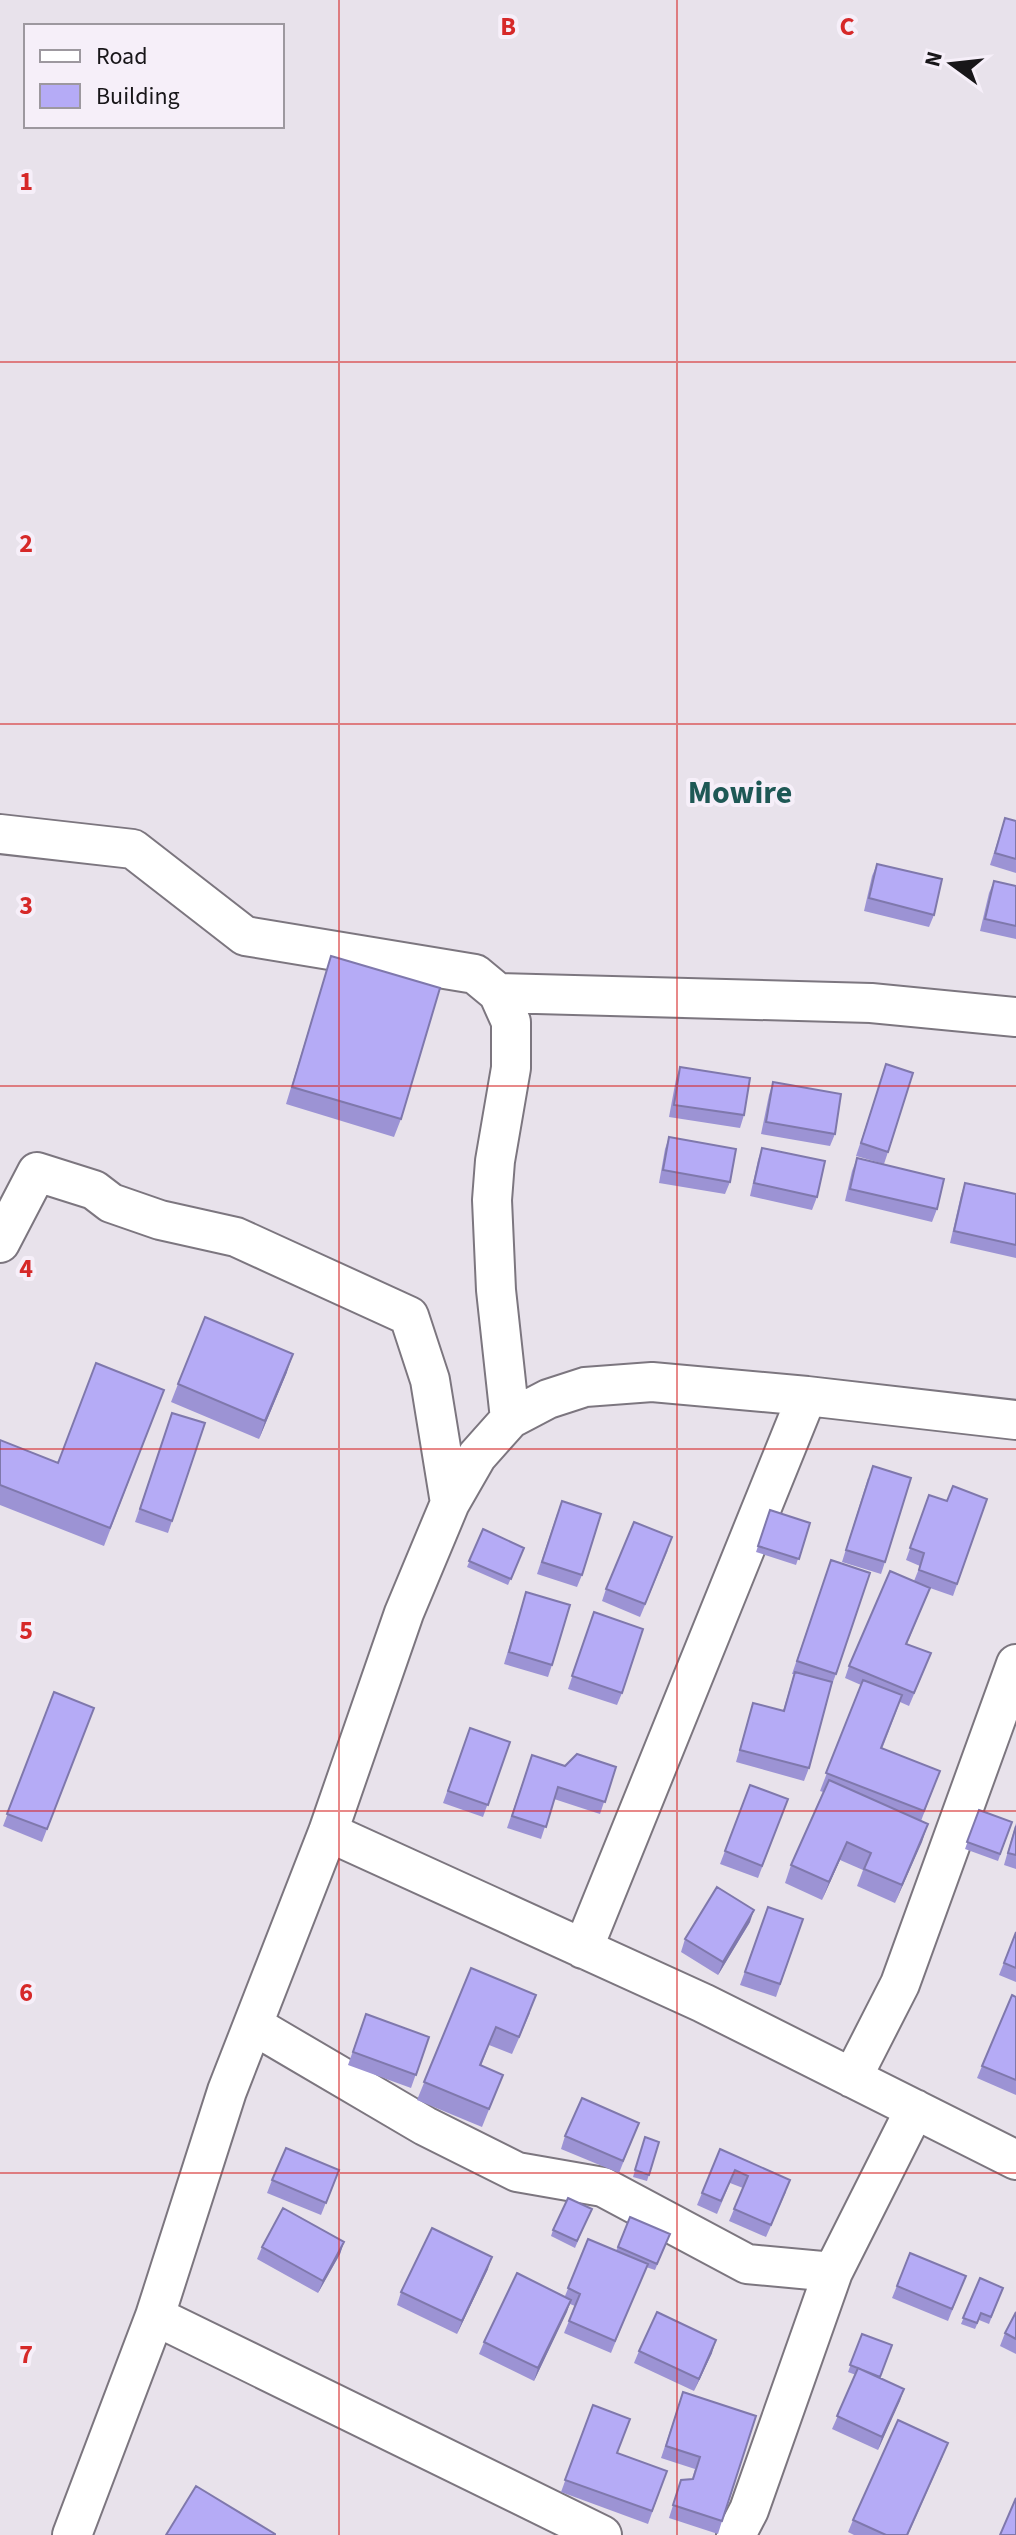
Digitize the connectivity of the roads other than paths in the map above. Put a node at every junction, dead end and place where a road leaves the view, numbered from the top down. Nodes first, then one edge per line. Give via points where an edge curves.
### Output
1 (0, 834) edge
2 (498, 993) junction
3 (1016, 1017) edge
4 (0, 1243) edge
5 (807, 1396) junction
6 (510, 1419) junction
7 (1016, 1420) edge
8 (450, 1503) junction
9 (1016, 1664) edge
10 (328, 1832) junction
11 (583, 1949) junction
12 (253, 2025) junction
13 (852, 2078) junction
14 (915, 2109) junction
15 (1016, 2160) edge
16 (833, 2272) junction
17 (155, 2316) junction
18 (72, 2535) edge
19 (602, 2535) edge
20 (736, 2535) edge

1 - 2 street via 133,849 245,936 475,974
2 - 3 street via 871,1003
2 - 6 street via 511,1022 511,1068 492,1200
4 - 8 street via 37,1172 160,1220 236,1237 409,1316 430,1380
5 - 6 street via 652,1382 585,1387
5 - 7 street
5 - 11 street
6 - 8 street via 477,1456
8 - 10 street via 404,1613
9 - 13 street via 900,1984
10 - 11 street
10 - 12 street
11 - 13 street
12 - 16 street via 425,2126 517,2172 603,2187 747,2264
12 - 17 street
13 - 14 street
14 - 15 street
14 - 16 street
16 - 20 street
17 - 18 street
17 - 19 street

